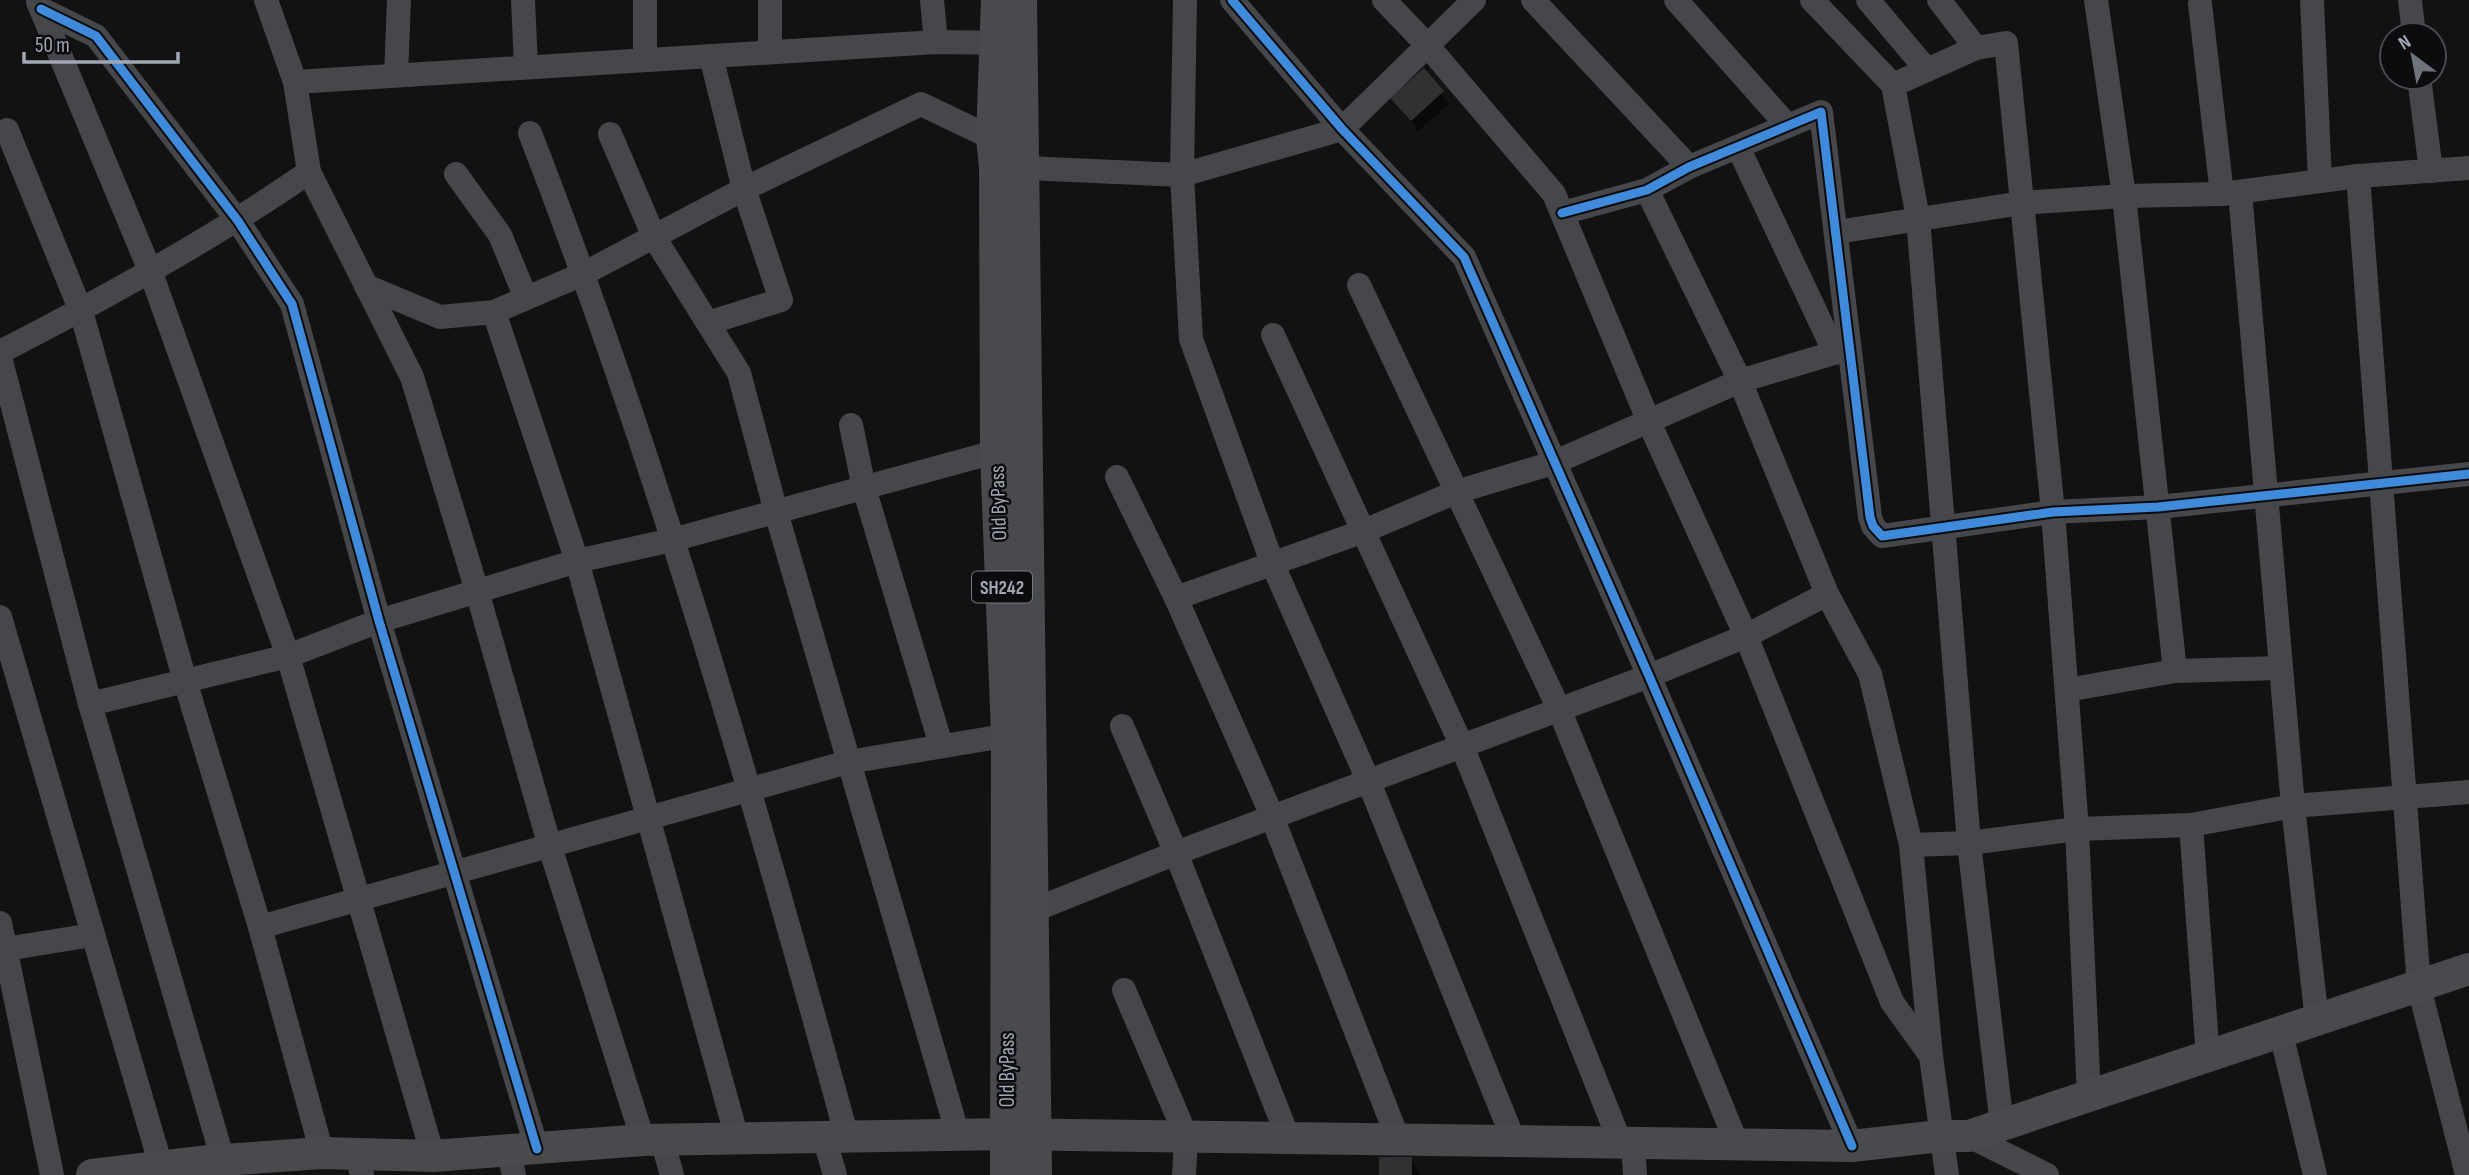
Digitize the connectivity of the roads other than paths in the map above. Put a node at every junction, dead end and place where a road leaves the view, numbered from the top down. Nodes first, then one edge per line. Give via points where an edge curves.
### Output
1 (266, 0) edge
2 (399, 0) edge
3 (523, 0) edge
4 (645, 0) edge
5 (770, 0) edge
6 (932, 0) edge
7 (997, 0) edge
8 (1021, 0) edge
9 (1185, 0) edge
10 (1232, 0) edge
11 (1384, 0) edge
12 (1474, 0) edge
13 (1533, 0) edge
14 (1676, 0) edge
15 (1812, 0) edge
16 (1868, 0) edge
17 (1939, 0) edge
18 (2096, 0) edge
19 (2312, 0) edge
20 (2410, 0) edge
21 (2200, 4) dead end
22 (39, 5) edge
23 (2412, 21) edge
24 (936, 42) junction
25 (1009, 43) junction
26 (1427, 45) junction
27 (1976, 48) junction
28 (770, 52) junction
29 (711, 56) junction
30 (645, 60) junction
31 (526, 67) junction
32 (1927, 70) junction
33 (396, 75) junction
34 (295, 82) junction
35 (1893, 85) junction
36 (2421, 91) edge
37 (1786, 124) junction
38 (1342, 129) junction
39 (7, 130) dead end
40 (530, 133) dead end
41 (610, 134) dead end
42 (1738, 147) junction
43 (1009, 154) junction
44 (1689, 167) junction
45 (2469, 168) edge
46 (2431, 171) junction
47 (309, 172) junction
48 (456, 174) dead end
49 (1182, 175) junction
50 (2358, 176) junction
51 (2320, 181) junction
52 (744, 188) junction
53 (1647, 190) junction
54 (2231, 193) junction
55 (2124, 196) junction
56 (2022, 203) junction
57 (1562, 213) junction
58 (1918, 218) junction
59 (238, 221) junction
60 (1836, 232) junction
61 (654, 237) junction
62 (151, 273) junction
63 (585, 273) junction
64 (1359, 285) dead end
65 (366, 286) junction
66 (526, 298) junction
67 (80, 311) junction
68 (494, 312) junction
69 (708, 323) junction
70 (1273, 335) dead end
71 (1841, 351) junction
72 (0, 355) edge
73 (1740, 381) junction
74 (1648, 422) junction
75 (851, 425) dead end
76 (1027, 443) junction
77 (996, 452) junction
78 (1553, 463) junction
79 (2469, 474) edge
80 (1116, 477) dead end
81 (2380, 485) junction
82 (864, 488) junction
83 (1456, 492) junction
84 (2267, 494) junction
85 (2158, 507) junction
86 (776, 512) junction
87 (2053, 512) junction
88 (1942, 525) junction
89 (1364, 531) junction
90 (672, 540) junction
91 (577, 561) junction
92 (1273, 565) junction
93 (477, 591) junction
94 (1827, 594) junction
95 (1176, 598) junction
96 (0, 617) edge
97 (379, 621) junction
98 (1746, 636) junction
99 (288, 656) junction
100 (7, 665) edge
101 (2281, 668) junction
102 (2175, 671) junction
103 (1650, 676) junction
104 (185, 681) junction
105 (2067, 690) junction
106 (90, 704) junction
107 (1559, 709) junction
108 (1122, 726) dead end
109 (1019, 733) junction
110 (941, 746) junction
111 (1462, 746) junction
112 (848, 761) junction
113 (1368, 780) junction
114 (751, 789) junction
115 (2469, 792) edge
116 (2407, 796) junction
117 (2293, 806) junction
118 (1272, 817) junction
119 (649, 819) junction
120 (2191, 825) junction
121 (2077, 829) junction
122 (1969, 843) junction
123 (1911, 845) junction
124 (550, 847) junction
125 (1176, 853) junction
126 (453, 874) junction
127 (361, 901) junction
128 (1020, 915) junction
129 (0, 923) edge
130 (260, 927) junction
131 (92, 935) junction
132 (3, 950) edge
133 (2469, 969) edge
134 (2419, 987) junction
135 (1124, 990) dead end
136 (2317, 1021) junction
137 (2281, 1033) junction
138 (1931, 1056) junction
139 (2208, 1058) junction
140 (2089, 1097) junction
141 (2001, 1126) junction
142 (1021, 1134) junction
143 (958, 1135) junction
144 (1186, 1136) junction
145 (1955, 1136) junction
146 (835, 1137) junction
147 (1288, 1137) junction
148 (737, 1138) junction
149 (1398, 1139) junction
150 (652, 1140) junction
151 (1514, 1141) junction
152 (1627, 1142) junction
153 (1737, 1144) junction
154 (1852, 1146) junction
155 (322, 1153) junction
156 (433, 1156) junction
157 (520, 1158) edge
158 (359, 1164) edge
159 (215, 1165) edge
160 (145, 1170) edge
161 (52, 1175) edge
162 (92, 1175) edge
163 (672, 1175) edge
164 (835, 1175) edge
165 (1006, 1175) edge
166 (1036, 1175) edge
167 (1184, 1175) edge
168 (1635, 1175) edge
169 (1947, 1175) edge
170 (2047, 1175) edge
171 (2315, 1175) edge
172 (2467, 1175) edge

1 - 34 street
2 - 33 street
3 - 31 street
4 - 30 street
5 - 28 street
6 - 24 street
7 - 25 main road, Old ByPass / SH242
8 - 25 main road, Old ByPass / SH242
9 - 49 street
10 - 38 street
11 - 26 street
12 - 26 street
13 - 44 street
14 - 37 street
15 - 35 street
16 - 32 street
17 - 27 street
18 - 55 street
19 - 51 street
20 - 23 street
21 - 54 street
22 - 59 street via 96,36
22 - 62 street
24 - 25 street
24 - 28 street
25 - 43 main road, Old ByPass / SH242
26 - 38 street
26 - 57 street via 1554,194
27 - 32 street
27 - 56 street via 2006,43
28 - 29 street
29 - 30 street
29 - 52 street
30 - 31 street
31 - 33 street
32 - 35 street
33 - 34 street
34 - 47 street
35 - 58 street
36 - 46 street
37 - 42 street
37 - 60 street via 1821,111
38 - 49 street
38 - 78 street via 1464,257
39 - 67 street
40 - 63 street
41 - 61 street
42 - 44 street
42 - 71 street
43 - 49 street
43 - 52 street via 921,104
43 - 76 main road, Old ByPass / SH242
43 - 77 main road, Old ByPass / SH242
44 - 53 street
45 - 46 street
46 - 50 street
47 - 59 street
47 - 65 street
48 - 66 street via 500,235
49 - 92 street via 1191,340
50 - 51 street
50 - 81 street
51 - 54 street
52 - 61 street
52 - 69 street via 781,300
53 - 57 street
53 - 73 street
54 - 55 street
54 - 84 street
55 - 56 street
55 - 85 street
56 - 58 street
56 - 87 street
57 - 74 street
58 - 60 street
58 - 88 street
59 - 62 street
59 - 97 street via 292,304
60 - 71 street
61 - 63 street
61 - 69 street
62 - 67 street
62 - 99 street
63 - 66 street
63 - 90 street
64 - 83 street
65 - 68 street via 440,317
65 - 93 street via 412,377
66 - 68 street
67 - 72 street
67 - 104 street
68 - 91 street
69 - 86 street via 740,373
70 - 89 street
71 - 73 street
71 - 88 street via 1873,526 1882,536 1891,537
72 - 106 street
73 - 74 street
73 - 94 street
74 - 78 street
74 - 98 street
75 - 82 street
76 - 77 street
76 - 109 main road, Old ByPass / SH242
77 - 82 street
77 - 109 main road, Old ByPass / SH242
78 - 83 street
78 - 103 street
79 - 81 street
80 - 95 street
81 - 84 street
81 - 116 street
82 - 86 street
82 - 110 street
83 - 89 street
83 - 107 street
84 - 85 street
84 - 101 street
85 - 87 street
85 - 102 street
86 - 90 street
86 - 112 street
87 - 88 street
87 - 105 street
88 - 122 street
89 - 92 street
89 - 111 street
90 - 91 street
90 - 114 street
91 - 93 street
91 - 119 street
92 - 95 street
92 - 113 street
93 - 97 street
93 - 124 street
94 - 98 street
94 - 123 street via 1870,674
95 - 118 street
96 - 100 street
97 - 99 street
97 - 126 street
98 - 103 street
98 - 138 street via 1892,1002
99 - 104 street
99 - 127 street
100 - 131 street
101 - 102 street
101 - 117 street
102 - 105 street
103 - 107 street
103 - 154 street
104 - 106 street
104 - 130 street
105 - 121 street
106 - 159 street
107 - 111 street
107 - 153 street
108 - 125 street
109 - 110 street
109 - 128 main road, Old ByPass / SH242
110 - 112 street
111 - 113 street
111 - 152 street
112 - 114 street
112 - 143 street
113 - 118 street
113 - 151 street
114 - 119 street
114 - 146 street
115 - 116 street
116 - 117 street
116 - 134 street
117 - 120 street
117 - 136 street
118 - 125 street
118 - 149 street
119 - 124 street
119 - 148 street
120 - 121 street
120 - 139 street
121 - 122 street
121 - 140 street
122 - 123 street
122 - 141 street
123 - 138 street
124 - 126 street
124 - 150 street
125 - 128 street
125 - 147 street
126 - 127 street
126 - 157 street
127 - 130 street
127 - 156 street
128 - 142 main road, Old ByPass / SH242
129 - 132 street
130 - 155 street
131 - 132 street
131 - 160 street
132 - 161 street
133 - 134 main road
134 - 136 main road
134 - 172 street
135 - 144 street
136 - 137 main road
137 - 139 main road
137 - 171 street
138 - 145 street
139 - 140 main road
140 - 141 main road
141 - 145 main road
142 - 143 main road
142 - 144 main road
142 - 165 main road, Old ByPass / SH242
142 - 166 main road, Old ByPass / SH242
143 - 146 main road
144 - 147 main road
144 - 167 street
145 - 154 main road
145 - 169 street
145 - 170 street
146 - 148 main road
146 - 164 street
147 - 149 main road
148 - 150 main road
149 - 151 main road
150 - 157 main road
150 - 163 street
151 - 152 main road
152 - 153 main road
152 - 168 street
153 - 154 main road
155 - 158 main road
155 - 159 main road
156 - 157 main road
156 - 158 main road
159 - 160 main road
160 - 162 main road

